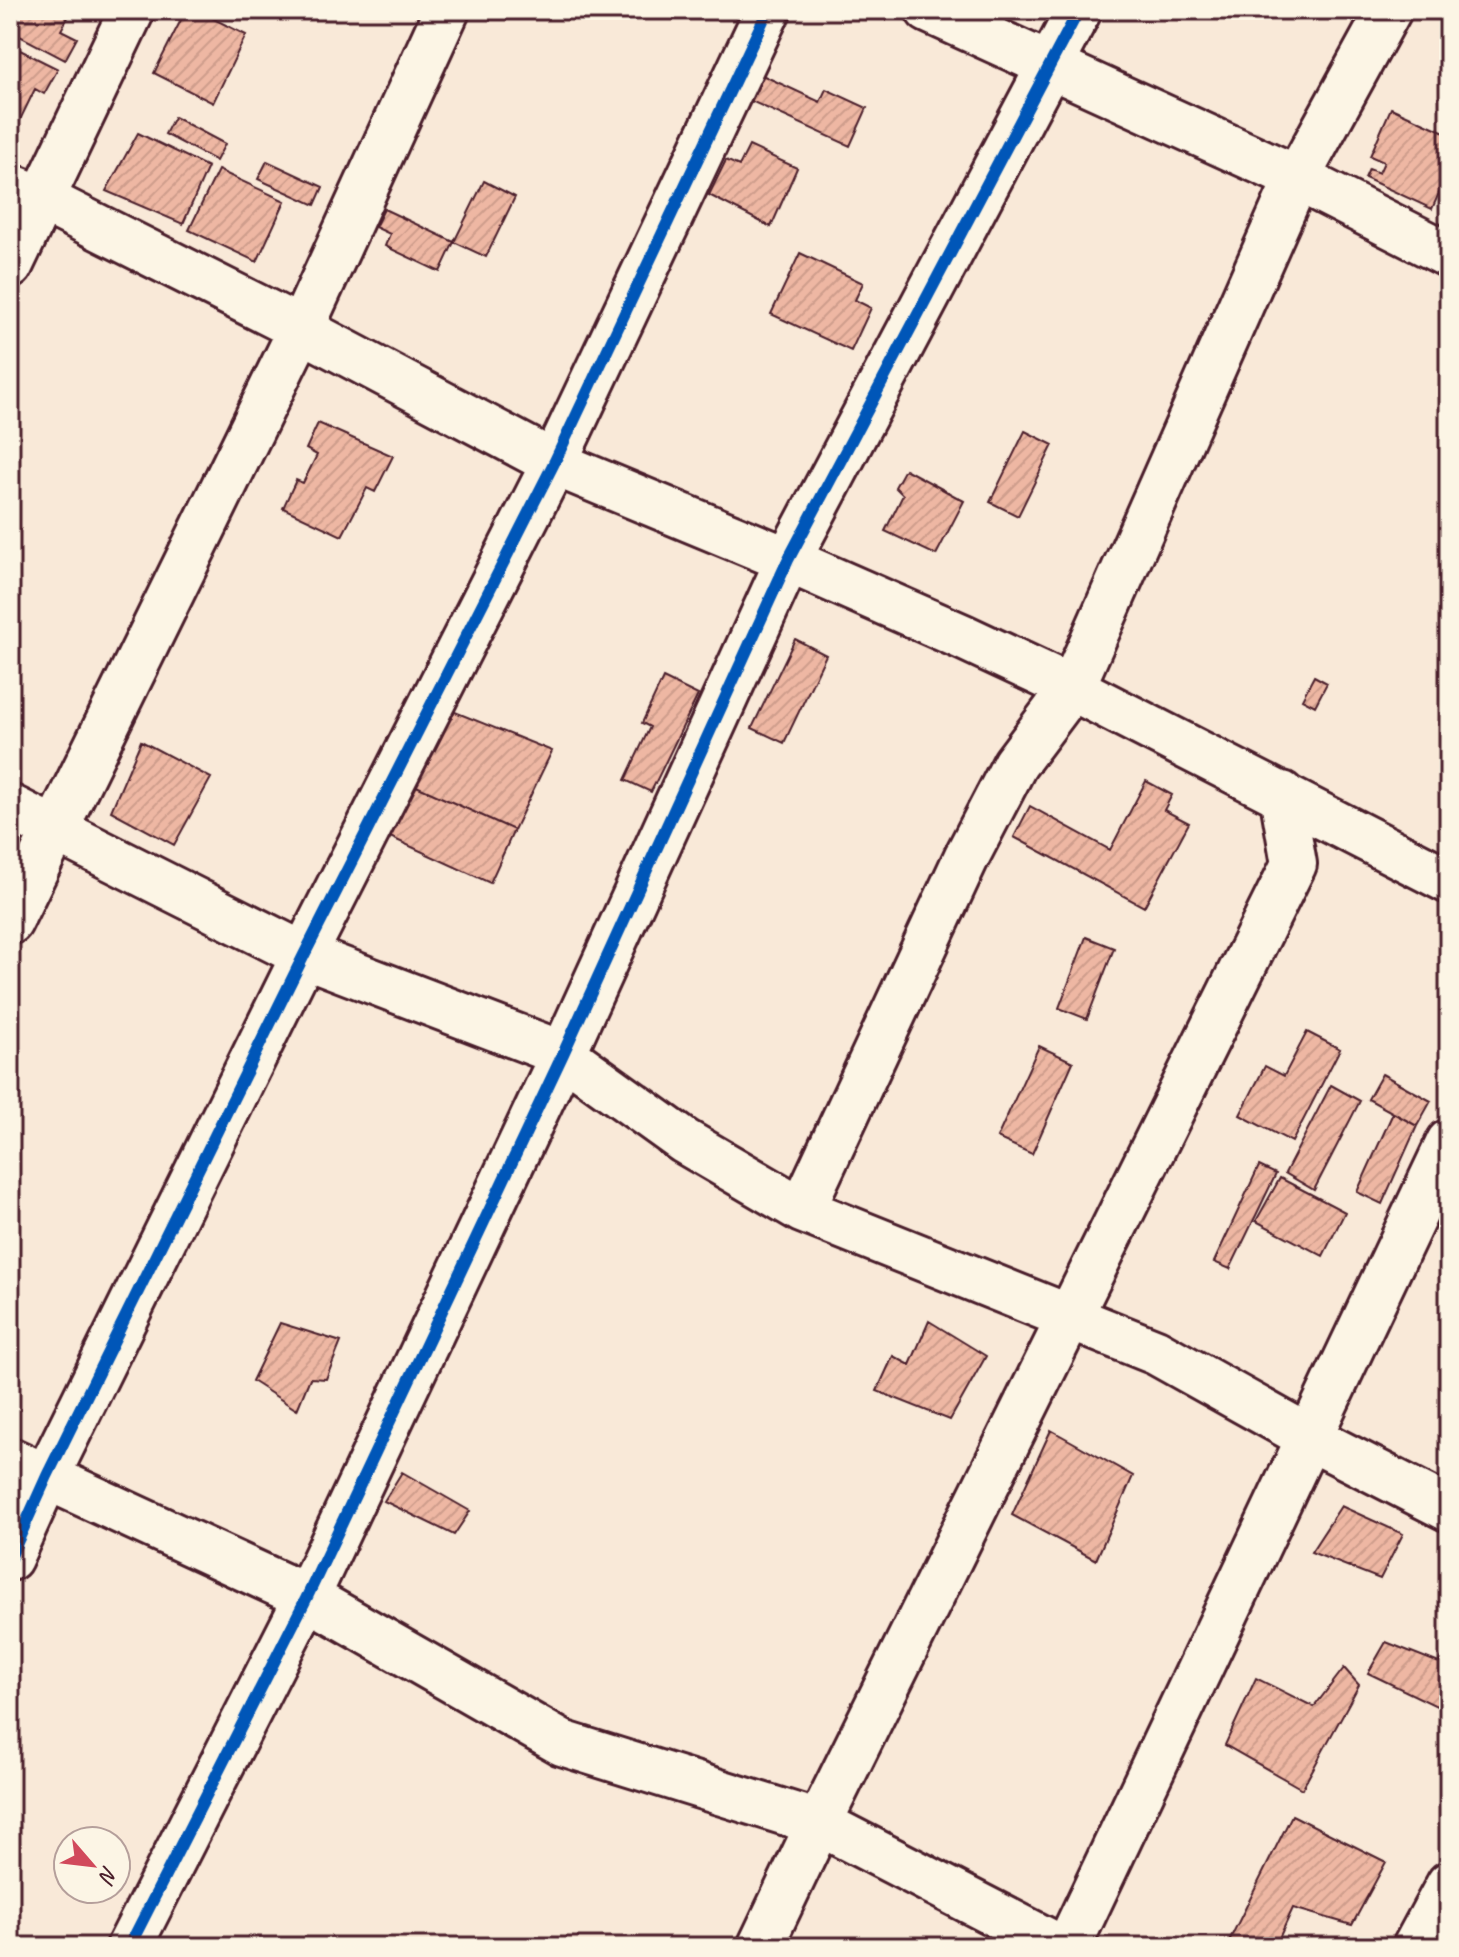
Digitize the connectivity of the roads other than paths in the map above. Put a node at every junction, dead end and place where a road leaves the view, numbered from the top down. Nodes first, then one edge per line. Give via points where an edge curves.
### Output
1 (132, 10) edge
2 (447, 10) edge
3 (768, 10) edge
4 (928, 10) edge
5 (1079, 10) edge
6 (1389, 10) edge
7 (1050, 64) junction
8 (1297, 178) junction
9 (26, 193) edge
10 (1449, 255) edge
11 (10, 266) edge
12 (301, 329) junction
13 (554, 463) junction
14 (788, 560) junction
15 (1072, 688) junction
16 (1282, 794) junction
17 (10, 807) edge
18 (54, 828) junction
19 (1449, 881) edge
20 (10, 922) edge
21 (304, 955) junction
22 (563, 1054) junction
23 (1449, 1142) edge
24 (802, 1210) junction
25 (1070, 1318) junction
26 (1310, 1438) junction
27 (28, 1468) edge
28 (1449, 1509) edge
29 (10, 1558) edge
30 (307, 1597) junction
31 (819, 1823) junction
32 (1449, 1884) edge
33 (129, 1947) edge
34 (760, 1947) edge
35 (1059, 1947) edge
36 (1068, 1947) edge
37 (1415, 1947) edge

1 - 9 street
2 - 12 street
3 - 13 street
4 - 7 street
5 - 7 street
6 - 8 street
7 - 8 street
7 - 14 street
8 - 10 street
8 - 15 street
9 - 11 street
9 - 12 street
12 - 13 street
12 - 18 street
13 - 14 street
13 - 21 street
14 - 15 street
14 - 22 street
15 - 16 street
15 - 24 street via 1015,764 994,804
16 - 19 street
16 - 25 street via 1294,864
17 - 18 street
18 - 20 street
18 - 21 street
21 - 22 street
21 - 27 street
22 - 24 street via 684,1141
22 - 30 street
23 - 26 street
24 - 25 street
25 - 26 street via 1156,1352
25 - 31 street
26 - 28 street
26 - 36 street
27 - 29 street
27 - 30 street
30 - 31 street via 562,1743
30 - 33 street
31 - 34 street
31 - 35 street
32 - 37 street

